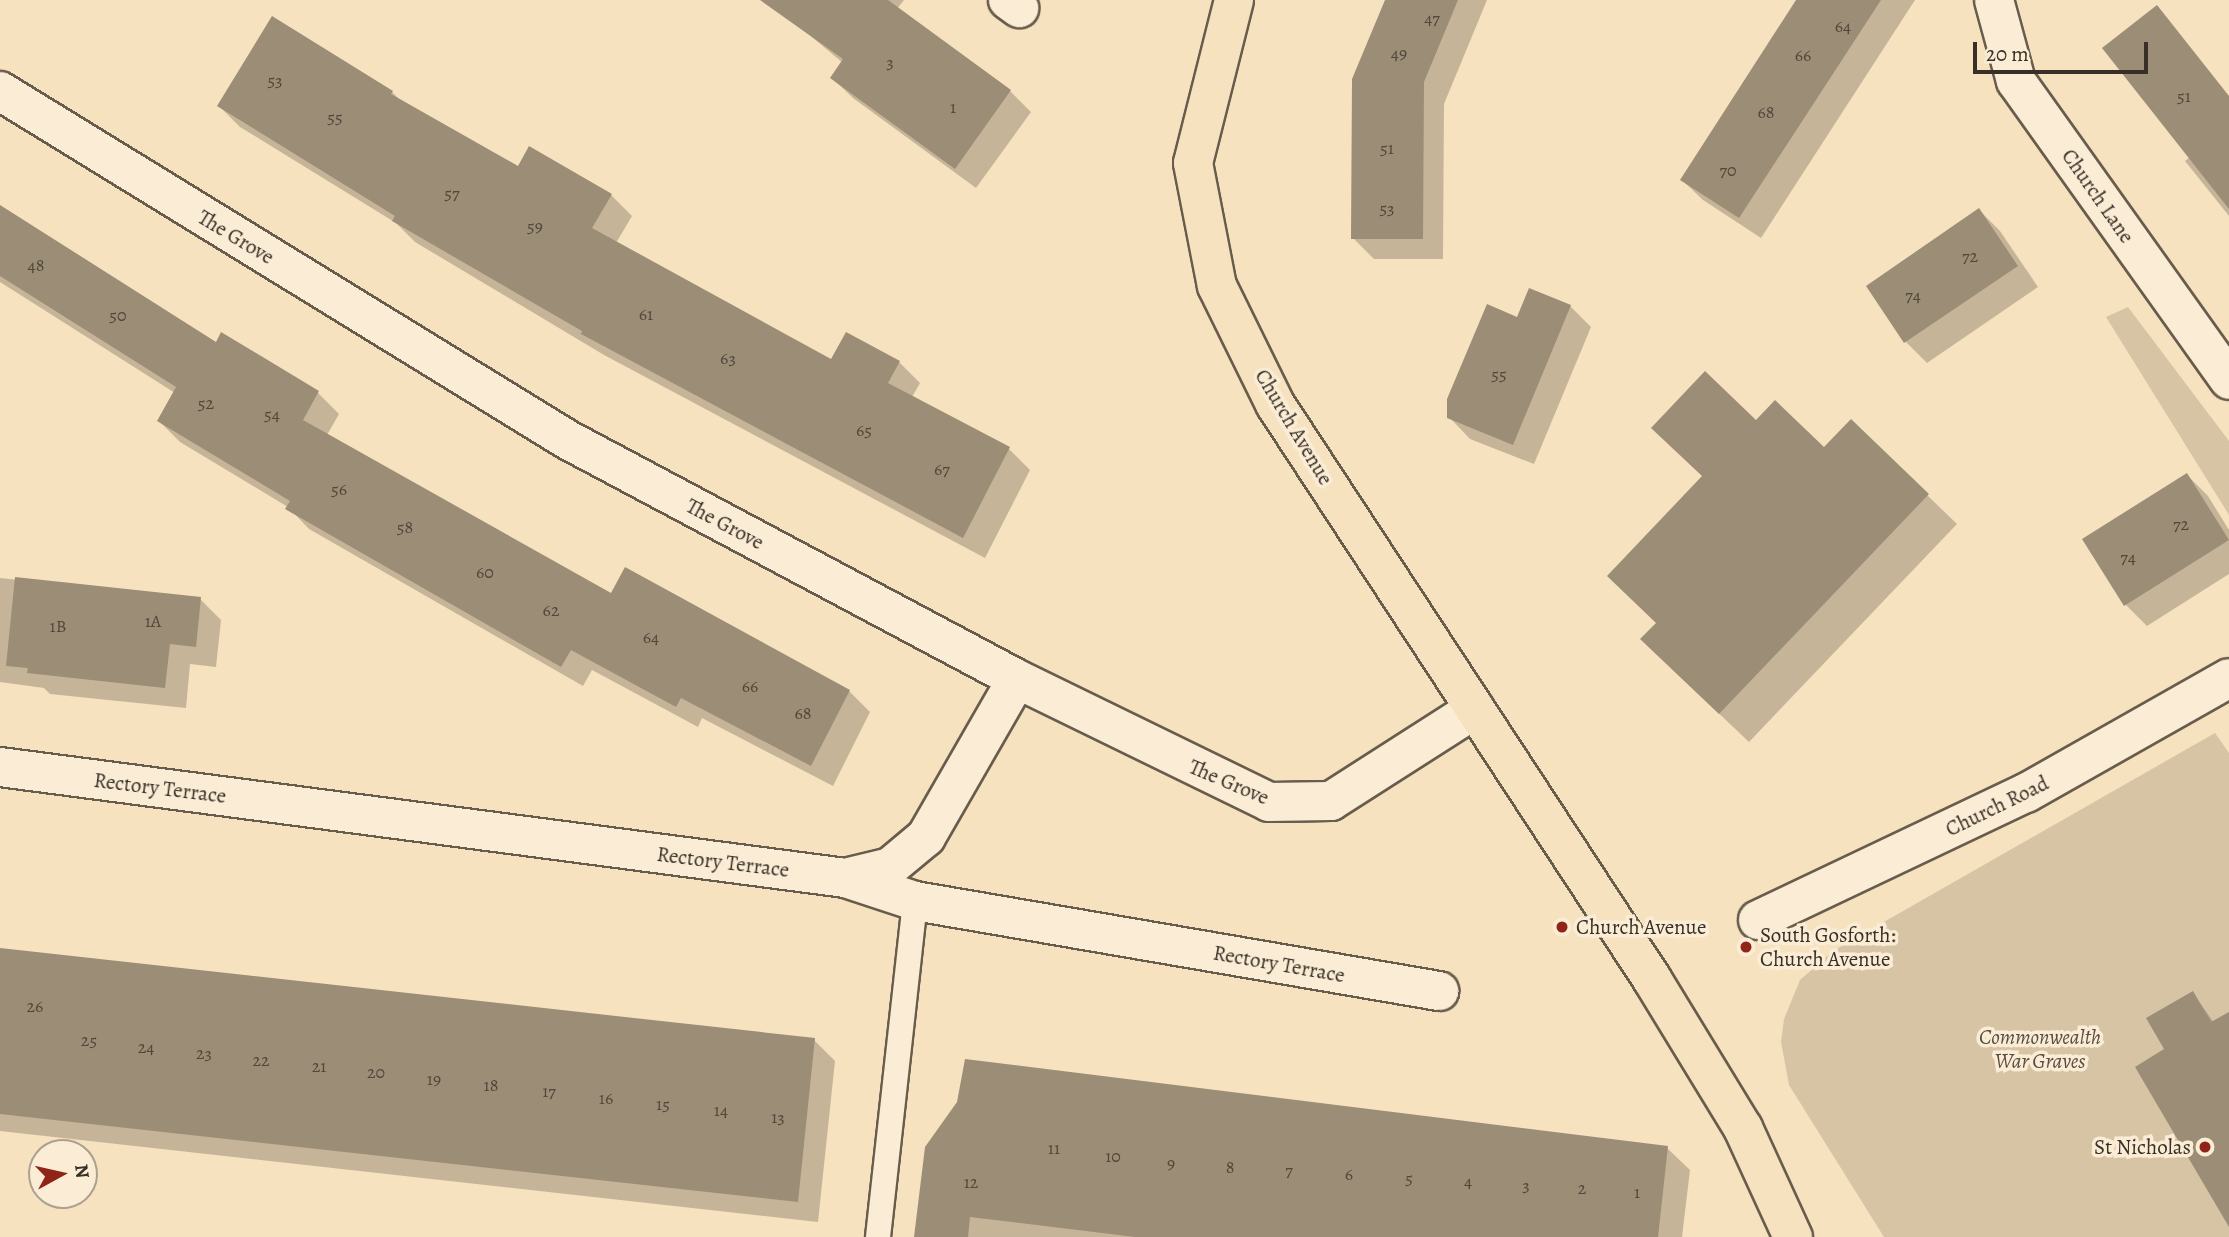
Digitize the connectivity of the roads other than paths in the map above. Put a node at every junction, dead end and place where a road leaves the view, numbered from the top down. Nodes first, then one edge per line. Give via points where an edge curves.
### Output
1 (1234, 0) edge
2 (1994, 0) edge
3 (0, 91) edge
4 (2229, 380) edge
5 (2229, 678) edge
6 (1017, 680) junction
7 (1475, 709) junction
8 (0, 767) edge
9 (845, 878) junction
10 (915, 901) junction
11 (1758, 920) dead end
12 (1439, 991) dead end
13 (878, 1237) edge
14 (1793, 1237) edge

1 - 7 main road, Church Avenue via 1193,163 1217,286 1275,404
2 - 4 street, Church Lane via 2016,81
3 - 6 street, The Grove via 568,440
5 - 11 street, Church Road via 2026,793
6 - 7 street, The Grove via 1269,802 1331,802
6 - 9 street via 926,838 890,867
7 - 14 main road, Church Avenue via 1743,1128
8 - 9 street, Rectory Terrace
9 - 10 street, Rectory Terrace
10 - 12 street, Rectory Terrace
10 - 13 lane

